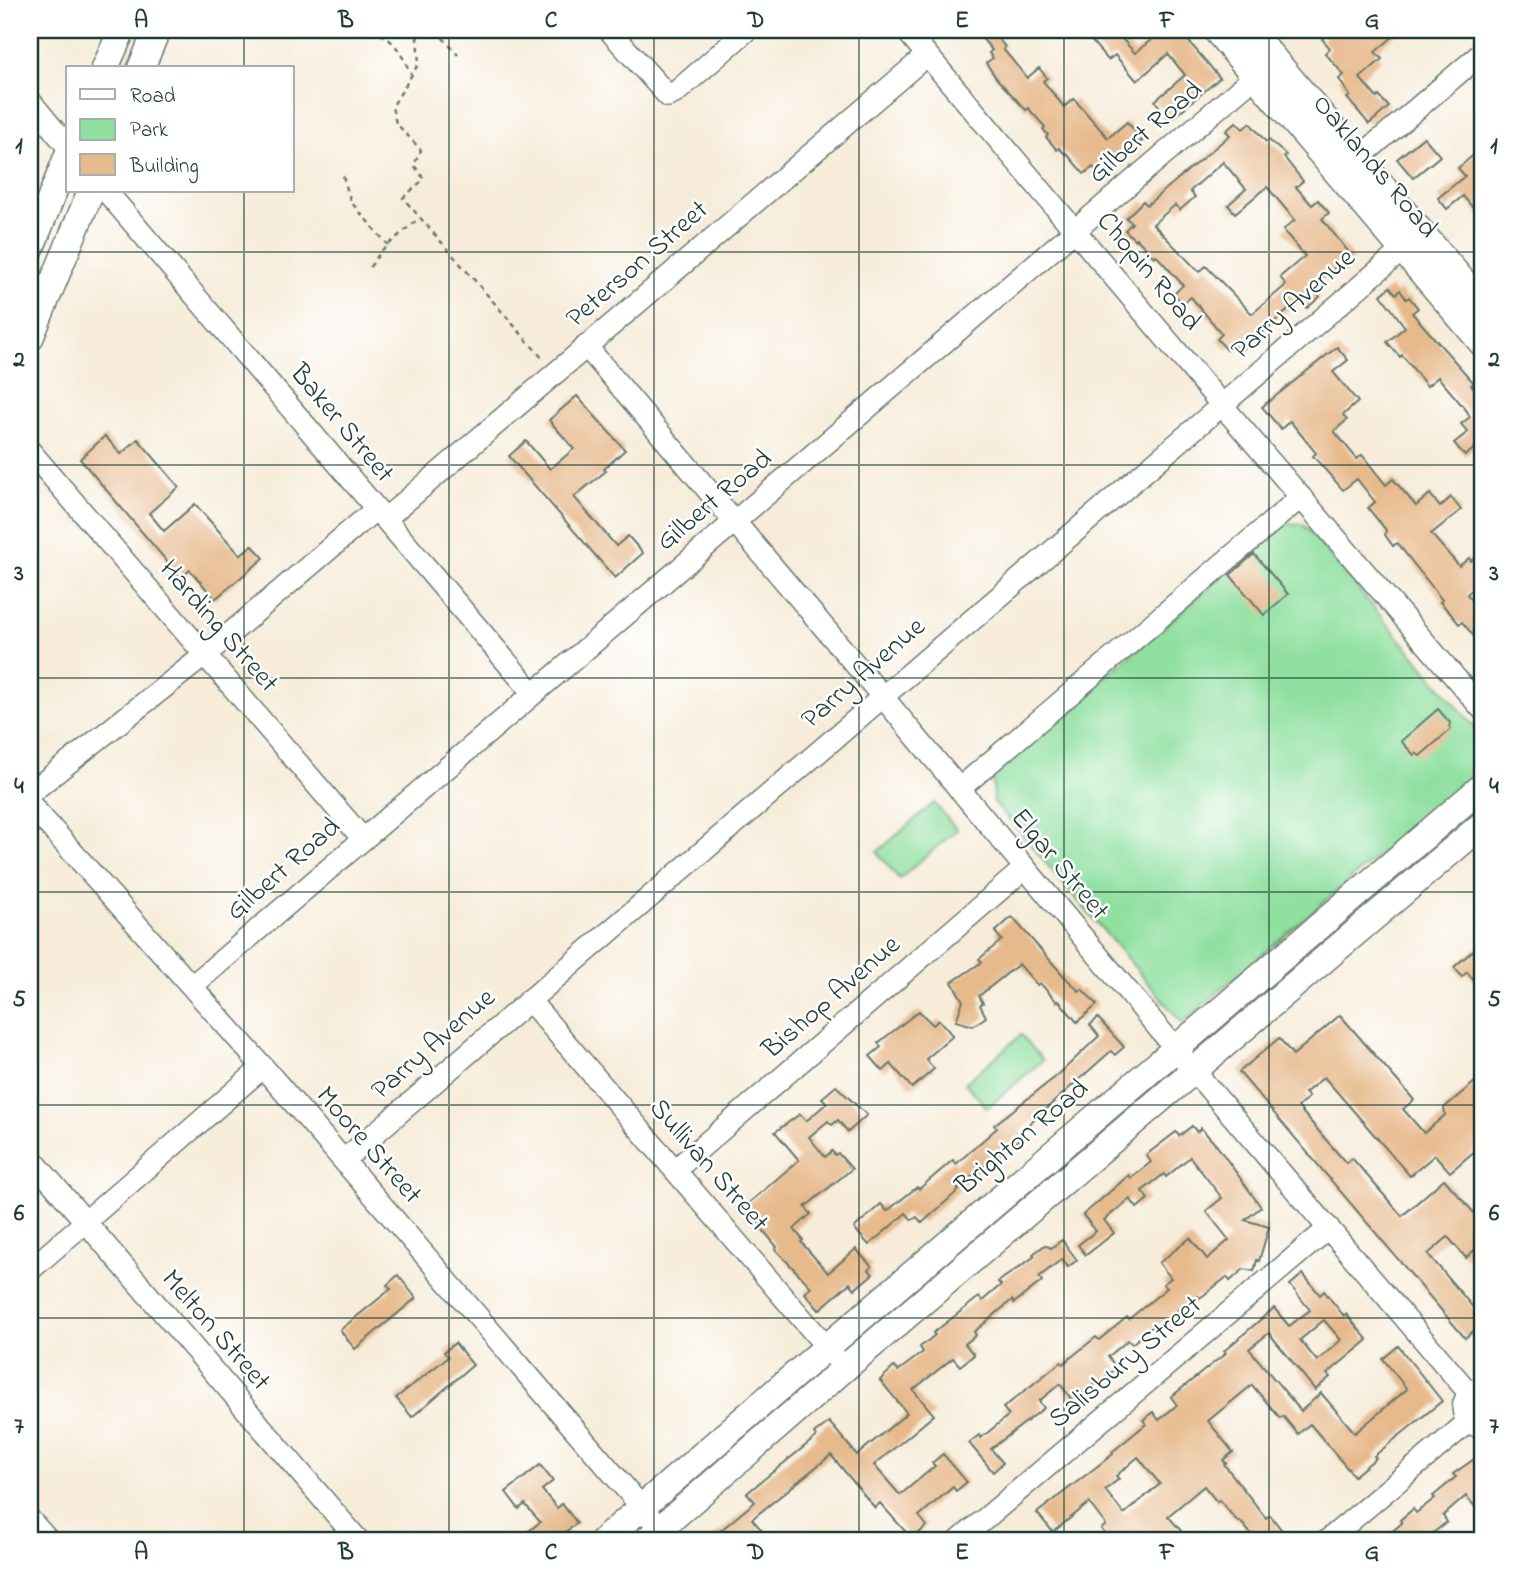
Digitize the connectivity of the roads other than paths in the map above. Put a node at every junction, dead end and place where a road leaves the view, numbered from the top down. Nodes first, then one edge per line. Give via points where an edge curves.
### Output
1 (122, 30) edge
2 (157, 30) edge
3 (609, 30) edge
4 (747, 30) edge
5 (906, 30) edge
6 (1216, 30) edge
7 (1249, 30) edge
8 (1483, 52) edge
9 (927, 55) junction
10 (106, 66) edge
11 (142, 66) edge
12 (1265, 68) junction
13 (30, 101) edge
14 (66, 145) edge
15 (66, 160) edge
16 (1349, 167) junction
17 (91, 192) edge
18 (107, 192) edge
19 (1075, 230) junction
20 (1412, 241) junction
21 (30, 250) edge
22 (1483, 305) edge
23 (30, 338) edge
24 (1483, 344) edge
25 (586, 346) junction
26 (1221, 404) junction
27 (30, 451) edge
28 (1301, 497) junction
29 (381, 514) junction
30 (734, 522) junction
31 (205, 655) junction
32 (533, 693) junction
33 (882, 696) junction
34 (1483, 710) edge
35 (1483, 786) edge
36 (959, 789) junction
37 (30, 793) edge
38 (30, 804) edge
39 (1483, 824) edge
40 (363, 839) junction
41 (1025, 868) junction
42 (192, 986) junction
43 (529, 1000) junction
44 (1176, 1049) junction
45 (264, 1067) junction
46 (1194, 1070) junction
47 (30, 1157) edge
48 (344, 1160) junction
49 (675, 1170) junction
50 (85, 1223) junction
51 (1329, 1228) junction
52 (30, 1270) edge
53 (827, 1347) junction
54 (845, 1368) junction
55 (1476, 1390) edge
56 (1476, 1426) edge
57 (642, 1508) junction
58 (30, 1520) edge
59 (654, 1534) edge
60 (48, 1540) edge
61 (358, 1540) edge
62 (604, 1540) edge
63 (960, 1540) edge
64 (1328, 1540) edge

1 - 10 main road
2 - 11 main road
3 - 4 street via 665,96 675,93
5 - 9 street, Chopin Road
6 - 12 main road, Oaklands Road
7 - 12 main road, Oaklands Road
8 - 16 street
9 - 19 street, Chopin Road
9 - 25 street, Peterson Street
12 - 16 main road, Oaklands Road
12 - 19 street, Gilbert Road
13 - 14 street
15 - 21 main road
16 - 20 main road, Oaklands Road
17 - 23 main road
18 - 29 street, Baker Street
19 - 26 street, Chopin Road
19 - 30 street, Gilbert Road
20 - 22 main road, Oaklands Road
20 - 24 main road, Oaklands Road
20 - 26 street, Parry Avenue
25 - 29 street, Peterson Street
25 - 30 street, Elgar Street
26 - 28 street, Chopin Road
26 - 33 street, Parry Avenue
27 - 31 street, Harding Street
28 - 34 street, Chopin Road
28 - 36 street
29 - 31 street, Peterson Street
29 - 32 street, Baker Street
30 - 32 street, Gilbert Road
30 - 33 street, Elgar Street
31 - 37 street, Peterson Street
31 - 40 street, Harding Street
32 - 40 street, Gilbert Road
33 - 36 street, Elgar Street
33 - 43 street, Parry Avenue
35 - 44 main road, Brighton Road
36 - 41 street, Elgar Street
38 - 42 street, Moore Street
39 - 46 main road, Brighton Road
40 - 42 street, Gilbert Road
41 - 44 street, Elgar Street
41 - 49 street, Bishop Avenue
42 - 45 street, Moore Street
43 - 48 street, Parry Avenue
43 - 49 street, Sullivan Street
44 - 46 street, Elgar Street
44 - 53 main road, Brighton Road
45 - 48 street, Moore Street
45 - 50 street
46 - 51 street, Elgar Street
46 - 54 main road, Brighton Road
47 - 50 street, Melton Street
48 - 57 street, Moore Street
49 - 53 street, Sullivan Street
50 - 52 street
50 - 61 street, Melton Street
51 - 55 street, Elgar Street
51 - 63 street, Salisbury Street
53 - 54 street, Sullivan Street
53 - 57 main road, Brighton Road
54 - 59 main road, Brighton Road
55 - 56 street via 1465,1398 1463,1410
56 - 64 street
57 - 59 street, Moore Street
57 - 62 main road, Brighton Road
58 - 60 street

